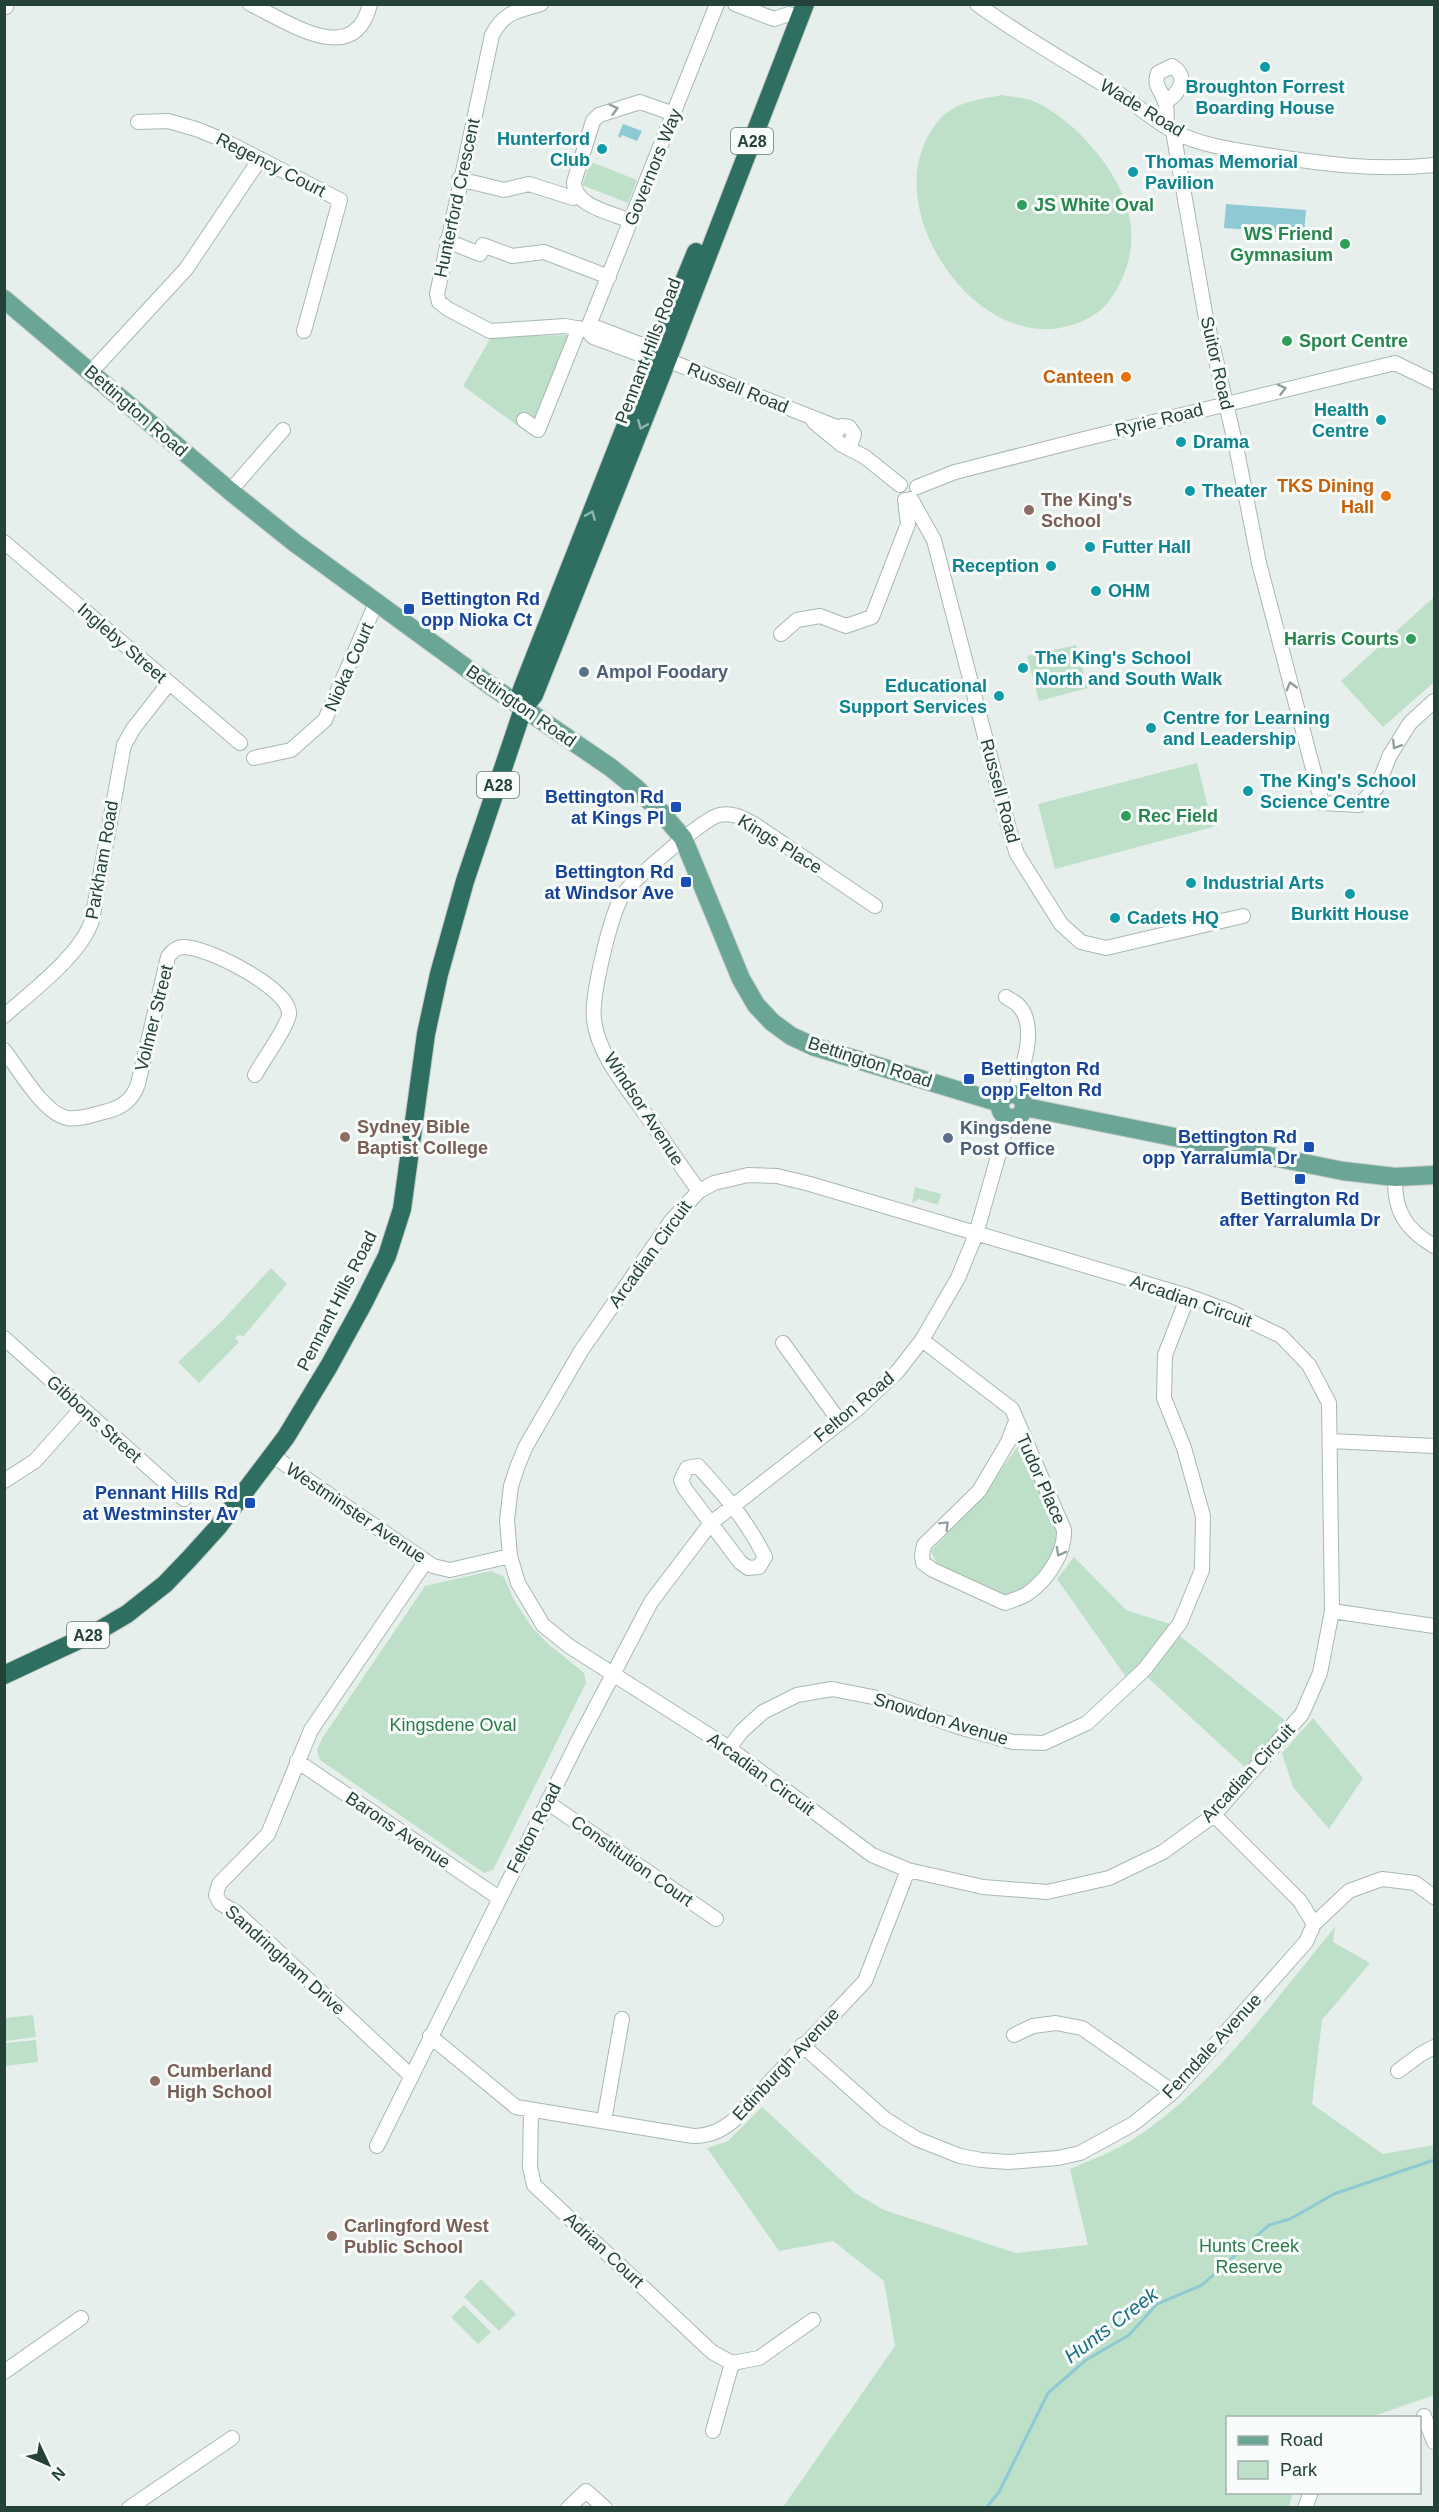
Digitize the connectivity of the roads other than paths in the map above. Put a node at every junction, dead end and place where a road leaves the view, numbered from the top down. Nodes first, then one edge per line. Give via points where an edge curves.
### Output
1 (250, 4) edge
2 (370, 4) edge
3 (541, 4) edge
4 (717, 4) edge
5 (735, 4) edge
6 (977, 4) edge
7 (790, 11) edge
8 (1166, 102) dead end
9 (674, 114) junction
10 (138, 122) dead end
11 (1170, 129) junction
12 (260, 159) junction
13 (1434, 165) edge
14 (459, 179) junction
15 (578, 197) junction
16 (631, 221) junction
17 (447, 242) junction
18 (609, 277) junction
19 (4, 299) edge
20 (583, 329) junction
21 (304, 331) dead end
22 (658, 356) junction
23 (91, 372) junction
24 (1434, 382) edge
25 (1225, 403) junction
26 (524, 420) dead end
27 (283, 430) dead end
28 (230, 491) junction
29 (911, 496) junction
30 (4, 542) edge
31 (376, 603) junction
32 (781, 634) dead end
33 (169, 683) junction
34 (1434, 701) edge
35 (523, 708) junction
36 (240, 743) dead end
37 (254, 758) dead end
38 (683, 838) junction
39 (875, 906) dead end
40 (1243, 916) dead end
41 (1006, 997) dead end
42 (4, 1016) edge
43 (4, 1050) edge
44 (255, 1075) dead end
45 (1012, 1105) junction
46 (1434, 1175) edge
47 (1395, 1176) junction
48 (699, 1191) junction
49 (976, 1234) junction
50 (1434, 1246) edge
51 (1188, 1296) junction
52 (4, 1338) edge
53 (922, 1340) junction
54 (783, 1343) dead end
55 (82, 1408) junction
56 (1016, 1421) junction
57 (840, 1422) junction
58 (1330, 1441) junction
59 (1434, 1446) edge
60 (273, 1456) junction
61 (4, 1481) edge
62 (184, 1499) dead end
63 (734, 1505) junction
64 (711, 1523) junction
65 (510, 1557) junction
66 (426, 1561) junction
67 (1332, 1611) junction
68 (1434, 1626) edge
69 (4, 1675) edge
70 (611, 1675) junction
71 (729, 1748) junction
72 (297, 1761) junction
73 (548, 1802) junction
74 (1214, 1815) junction
75 (908, 1870) junction
76 (1434, 1897) edge
77 (499, 1898) junction
78 (716, 1919) dead end
79 (1314, 1924) junction
80 (622, 2019) dead end
81 (1014, 2035) dead end
82 (430, 2036) junction
83 (802, 2045) junction
84 (1434, 2048) edge
85 (1398, 2071) dead end
86 (411, 2074) junction
87 (1173, 2092) junction
88 (531, 2110) junction
89 (604, 2121) junction
90 (377, 2146) dead end
91 (81, 2318) dead end
92 (813, 2320) dead end
93 (732, 2363) junction
94 (4, 2372) edge
95 (1426, 2415) edge
96 (713, 2431) dead end
97 (232, 2438) dead end
98 (1434, 2442) edge
99 (1311, 2494) edge
100 (129, 2508) edge
101 (568, 2508) edge
102 (605, 2508) edge
103 (1305, 2508) edge

1 - 2 street via 320,36 339,39 361,26
3 - 14 street, Hunterford Crescent via 508,14 492,35
4 - 9 street, Governors Way
5 - 7 street
6 - 11 street, Wade Road
7 - 22 highway, Pennant Hills Road / A28
8 - 11 street, Suitor Road
15 -> 9 street via 574,182 593,121 599,115 640,102
9 - 16 street, Governors Way
10 - 12 street, Regency Court via 168,121 196,129
11 - 13 street, Wade Road via 1211,145 1289,158 1357,167
11 - 25 street, Suitor Road
12 - 21 street, Regency Court via 340,200
12 - 23 street via 186,269
14 - 15 street via 504,190 529,184
14 - 17 street, Hunterford Crescent
15 - 16 street
16 - 18 street, Governors Way
17 - 18 street via 480,254 483,245 512,256 544,252
17 - 20 street, Hunterford Crescent via 437,294 447,309 490,331 565,326
18 - 20 street, Governors Way
19 - 23 main road, Bettington Road
20 - 22 street, Hunterford Crescent via 593,337
20 - 26 street, Governors Way via 538,430
22 - 29 street, Russell Road via 808,416 900,484 908,481
22 - 35 highway, Pennant Hills Road / A28 via 534,695
23 - 28 main road, Bettington Road
25 -> 24 street, Ryrie Road via 1395,363
25 - 29 street, Ryrie Road via 956,472
34 -> 25 street, Suitor Road via 1410,723 1390,755 1377,787 1359,805 1322,804 1259,563
27 - 28 street
28 - 31 main road, Bettington Road
29 - 32 street via 908,524 872,616 846,626 820,616 796,620
29 - 40 street, Russell Road via 934,540 1017,854 1061,924 1081,942 1106,948
30 - 33 street, Ingleby Street
31 - 35 main road, Bettington Road
31 - 37 street, Nioka Court via 325,720 291,750
33 - 36 street, Ingleby Street
33 - 42 street, Parkham Road via 124,745 86,936 74,952
35 - 38 main road, Bettington Road via 636,788
35 - 60 highway, Pennant Hills Road / A28 via 465,881 439,974 426,1034 402,1209 393,1242 329,1366
38 - 39 street, Kings Place via 712,818 736,815
38 - 45 main road, Bettington Road via 741,979 756,1005 772,1022 815,1047
38 - 48 street, Windsor Avenue via 638,878 622,898 593,1000 599,1040 614,1068
41 - 45 street, Felton Road via 1019,1006 1027,1023 1028,1040
43 - 44 street, Volmer Street via 45,1104 59,1115 81,1118 117,1108 135,1092 168,957 178,948 188,947 246,971 288,1006 288,1018
45 - 47 main road, Bettington Road via 1343,1171
45 - 49 street, Felton Road
46 - 47 main road, Bettington Road
47 - 50 street via 1394,1194 1400,1214 1412,1230
48 - 49 street, Arcadian Circuit via 748,1175 777,1176
48 - 65 street, Arcadian Circuit via 671,1221 581,1351 526,1446 512,1486 507,1520
49 - 51 street, Arcadian Circuit
49 - 53 street, Felton Road via 958,1278
51 - 58 street, Arcadian Circuit via 1281,1335 1309,1365 1329,1403
51 - 71 street, Snowdon Avenue via 1165,1355 1164,1398 1184,1448 1203,1516 1203,1570 1180,1623 1144,1670 1087,1723 1044,1743 1014,1742 873,1697 832,1689 797,1695 763,1712
52 - 55 street, Gibbons Street
53 - 56 street, Tudor Place via 998,1396 1012,1409
53 - 57 street, Felton Road via 897,1372
54 - 57 street
55 - 61 street via 35,1461
55 - 62 street, Gibbons Street
56 -> 56 street, Tudor Place via 1064,1530 1065,1544 1045,1580 1025,1596 1005,1603 933,1570 923,1563 922,1555 924,1545 978,1491
57 - 63 street, Felton Road
58 - 59 street
58 - 67 street, Arcadian Circuit
60 - 66 street, Westminster Avenue
60 - 69 highway, Pennant Hills Road / A28 via 205,1543 146,1600 98,1631
63 - 64 street, Felton Road
63 - 64 street via 698,1466 687,1468 681,1480 685,1490
63 - 64 street via 765,1557 759,1567 748,1568 741,1562
64 - 70 street, Felton Road via 651,1602
65 - 66 street, Westminster Avenue via 450,1570
65 - 70 street, Arcadian Circuit via 518,1583 543,1625
66 - 72 street, Sandringham Drive via 311,1730
67 - 68 street
67 - 74 street, Arcadian Circuit via 1320,1673 1302,1714
70 - 71 street, Arcadian Circuit
70 - 73 street, Felton Road
71 - 75 street, Arcadian Circuit via 872,1855
72 - 77 street, Barons Avenue
72 - 86 street, Sandringham Drive via 268,1834 219,1884 217,1899 237,1913
73 - 77 street, Felton Road
73 - 78 street, Constitution Court
74 - 75 street, Arcadian Circuit via 1163,1852 1109,1878 1047,1892 983,1887
74 - 79 street via 1300,1901
75 - 83 street, Edinburgh Avenue via 865,1981
76 - 79 street, Ferndale Avenue via 1415,1883 1382,1879 1349,1891
77 - 82 street, Felton Road
79 - 87 street, Ferndale Avenue via 1306,1942
80 - 89 street
81 - 87 street via 1033,2026 1056,2023 1082,2028
82 - 86 street, Felton Road
82 - 88 street, Edinburgh Avenue via 516,2107
83 - 87 street, Ferndale Avenue via 900,2129 938,2148 981,2160 1034,2161 1080,2153 1133,2124
83 - 89 street, Edinburgh Avenue via 728,2125 711,2134 693,2136
84 - 85 street
86 - 90 street, Felton Road
88 - 89 street, Edinburgh Avenue
88 - 93 street, Adrian Court via 530,2167 534,2185 712,2352
91 - 94 street
92 - 93 street via 759,2358
93 - 96 street
95 - 98 street
97 - 100 street
99 - 103 street
101 - 102 street via 586,2491

